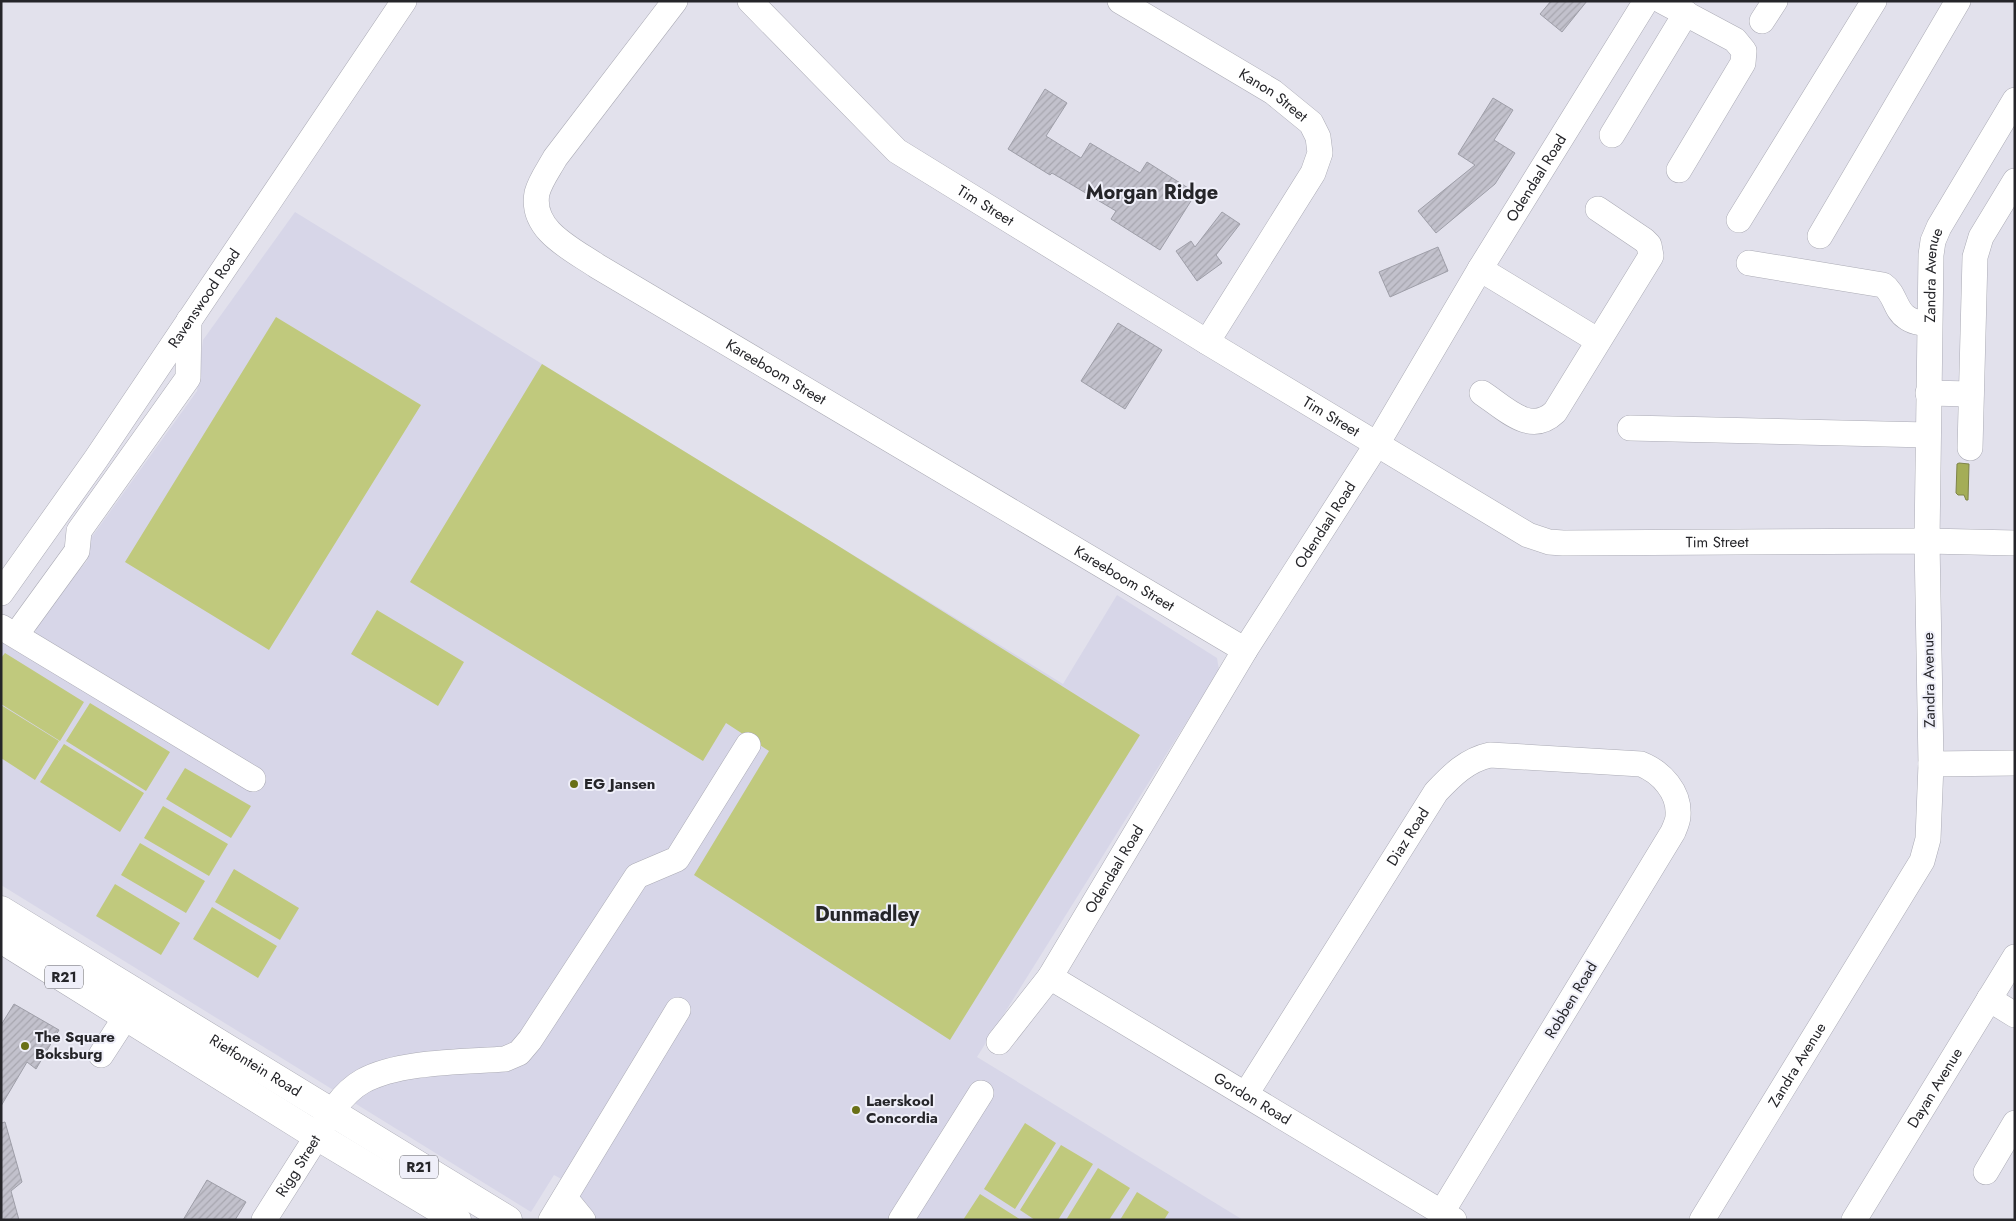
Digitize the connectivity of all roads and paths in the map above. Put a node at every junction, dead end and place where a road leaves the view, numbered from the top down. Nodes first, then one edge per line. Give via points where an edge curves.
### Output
1 (404, 1) edge
2 (675, 1) edge
3 (750, 1) edge
4 (1120, 1) edge
5 (1646, 1) edge
6 (1662, 1) edge
7 (1874, 1) edge
8 (1958, 1) edge
9 (1686, 14) junction
10 (2015, 100) edge
11 (1612, 135) dead end
12 (1679, 170) dead end
13 (2015, 181) edge
14 (1598, 209) dead end
15 (1739, 220) dead end
16 (1820, 236) dead end
17 (1749, 263) dead end
18 (1480, 269) junction
19 (189, 320) junction
20 (1929, 324) junction
21 (1597, 340) junction
22 (1207, 342) junction
23 (1928, 393) junction
24 (1482, 394) dead end
25 (1971, 394) junction
26 (1630, 428) dead end
27 (1928, 435) junction
28 (1377, 444) junction
29 (1970, 448) dead end
30 (1927, 542) junction
31 (2015, 543) edge
32 (1, 593) edge
33 (8, 631) edge
34 (1245, 650) junction
35 (748, 745) dead end
36 (2015, 763) edge
37 (1931, 764) junction
38 (253, 779) dead end
39 (1667, 783) joint
40 (1, 910) edge
41 (1, 938) edge
42 (2012, 972) edge
43 (1050, 977) junction
44 (1989, 999) junction
45 (134, 1005) junction
46 (678, 1010) dead end
47 (2015, 1015) edge
48 (998, 1042) dead end
49 (100, 1055) dead end
50 (981, 1093) dead end
51 (1246, 1094) junction
52 (2015, 1123) edge
53 (324, 1124) junction
54 (1986, 1172) dead end
55 (565, 1198) junction
56 (1448, 1216) edge
57 (264, 1220) edge
58 (457, 1220) edge
59 (508, 1220) edge
60 (551, 1220) edge
61 (582, 1220) edge
62 (901, 1220) edge
63 (1702, 1220) edge
64 (1854, 1220) edge

1 - 19 street, Ravenswood Road
2 - 34 street, Kareeboom Street via 555,158 538,192 536,207 541,222 552,234 597,266
3 - 22 street, Tim Street via 897,150
4 - 22 street, Kanon Street via 1273,92 1311,124 1318,137 1320,152 1313,173
5 - 18 street, Odendaal Road
6 - 9 street
7 - 15 street
8 - 16 street
9 - 11 street
9 - 12 street via 1735,40 1744,50 1744,57
10 - 20 street, Zandra Avenue via 1933,241
13 - 25 street via 1981,237 1975,257
14 - 21 street via 1644,240 1651,256
17 - 20 street via 1883,285 1890,289 1904,316
18 - 21 street
18 - 28 street, Odendaal Road
19 - 32 street, Ravenswood Road
19 - 33 street via 188,378 79,531 77,551
20 - 23 street, Zandra Avenue
21 - 24 street via 1548,418 1532,423
22 - 28 street, Tim Street
23 - 25 street
23 - 27 street, Zandra Avenue
25 - 29 street
26 - 27 street
27 - 30 street, Zandra Avenue
28 - 30 street, Tim Street via 1528,535 1549,542
28 - 34 street, Odendaal Road
30 - 31 street, Tim Street
30 - 37 street, Zandra Avenue
33 - 38 street
34 - 43 street, Odendaal Road
35 - 53 street, Rigg Street via 677,859 637,876 519,1053 505,1059 404,1068 380,1074 362,1081
36 - 37 street
37 - 63 street, Zandra Avenue via 1928,839 1922,861
39 - 51 street, Diaz Road via 1661,774 1641,764 1490,755 1477,758 1452,775 1436,792
39 - 56 street, Robben Road via 1678,816 1674,832
40 - 45 main road, Rietfontein Road / R21
41 - 45 main road, Rietfontein Road / R21
42 - 44 street, Dayan Avenue
43 - 48 street, Odendaal Road
43 - 51 street, Gordon Road
44 - 47 street
44 - 64 street, Dayan Avenue
45 - 49 street
45 - 53 main road, Rietfontein Road / R21
46 - 55 street
50 - 62 street
51 - 56 street, Gordon Road
52 - 54 street
53 - 57 street, Rigg Street
53 - 58 main road, Rietfontein Road / R21
53 - 59 main road, Rietfontein Road / R21
55 - 60 street
55 - 61 street

